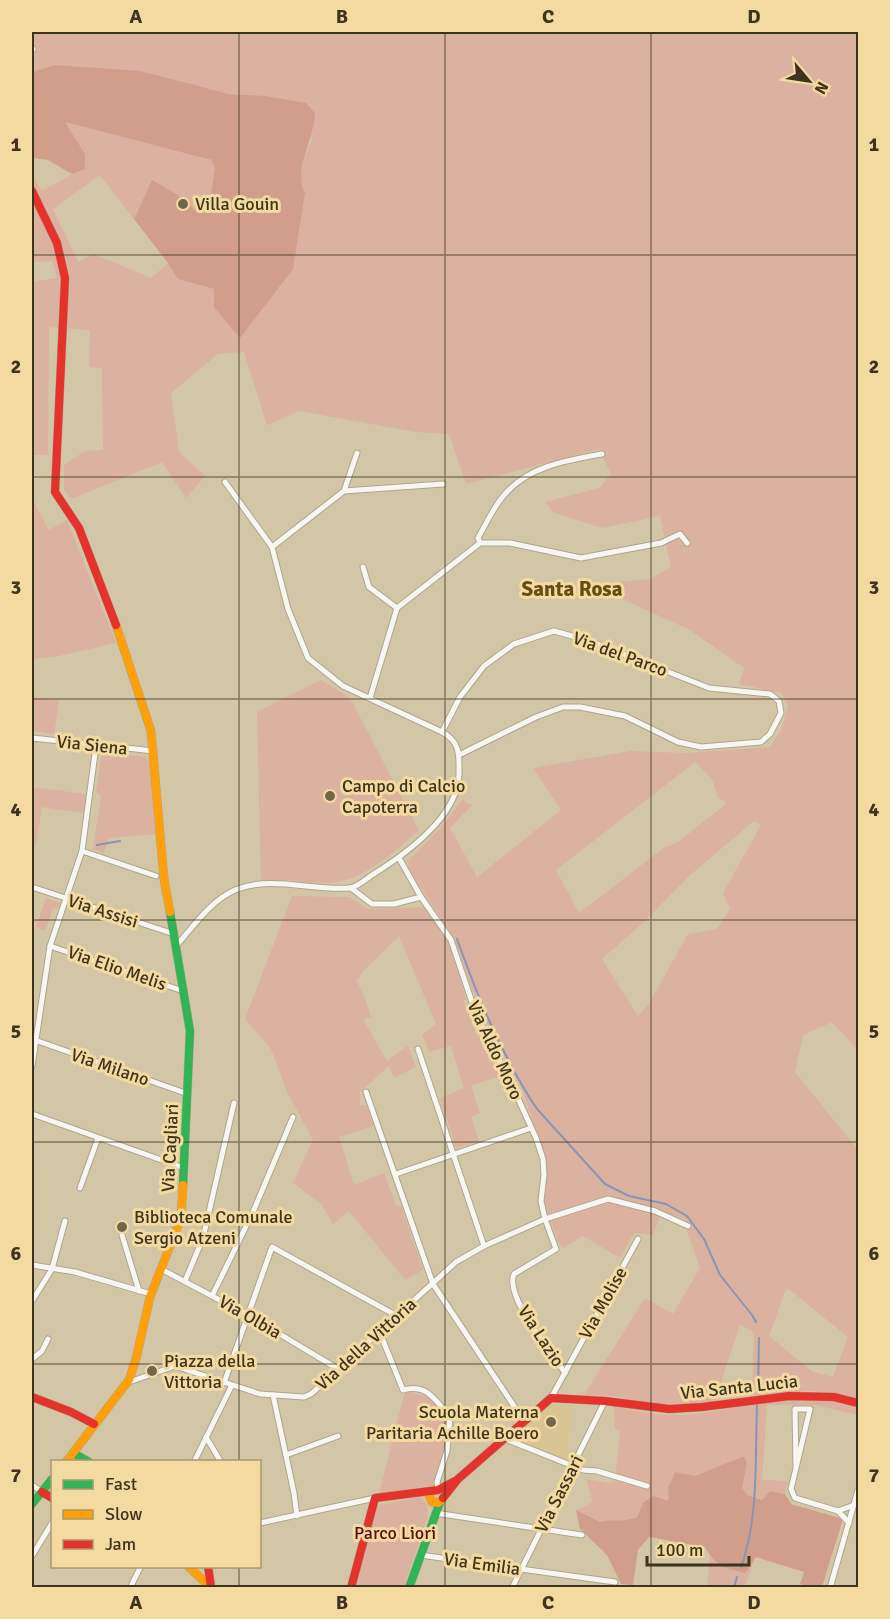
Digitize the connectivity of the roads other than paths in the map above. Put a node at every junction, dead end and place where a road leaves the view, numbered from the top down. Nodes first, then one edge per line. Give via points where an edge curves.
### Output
1 (32, 191) edge
2 (357, 453) dead end
3 (602, 454) dead end
4 (225, 482) dead end
5 (443, 484) dead end
6 (344, 491) junction
7 (480, 543) junction
8 (687, 543) dead end
9 (272, 547) junction
10 (363, 567) dead end
11 (397, 608) junction
12 (370, 698) junction
13 (442, 732) junction
14 (32, 738) edge
15 (96, 746) junction
16 (154, 751) junction
17 (459, 755) junction
18 (82, 851) junction
19 (399, 858) junction
20 (160, 878) junction
21 (32, 887) edge
22 (351, 888) junction
23 (421, 897) junction
24 (66, 898) junction
25 (174, 934) junction
26 (50, 946) junction
27 (176, 946) junction
28 (183, 991) junction
29 (34, 1040) edge
30 (418, 1049) dead end
31 (32, 1066) edge
32 (366, 1092) dead end
33 (188, 1094) junction
34 (234, 1103) dead end
35 (32, 1114) edge
36 (293, 1117) dead end
37 (531, 1128) junction
38 (98, 1138) junction
39 (454, 1155) junction
40 (184, 1168) junction
41 (396, 1174) junction
42 (80, 1188) dead end
43 (545, 1218) junction
44 (65, 1221) dead end
45 (688, 1226) dead end
46 (122, 1235) dead end
47 (638, 1239) dead end
48 (484, 1246) junction
49 (32, 1265) edge
50 (52, 1269) junction
51 (161, 1269) junction
52 (185, 1281) junction
53 (433, 1284) junction
54 (139, 1291) junction
55 (150, 1294) junction
56 (212, 1296) junction
57 (32, 1301) edge
58 (248, 1315) junction
59 (398, 1316) junction
60 (380, 1333) junction
61 (48, 1339) dead end
62 (32, 1359) edge
63 (338, 1369) junction
64 (565, 1373) junction
65 (129, 1380) junction
66 (224, 1383) junction
67 (231, 1385) junction
68 (273, 1395) junction
69 (32, 1397) edge
70 (551, 1398) junction
71 (605, 1401) junction
72 (858, 1403) edge
73 (524, 1421) junction
74 (94, 1424) junction
75 (338, 1436) dead end
76 (206, 1437) junction
77 (504, 1438) junction
78 (73, 1453) junction
79 (286, 1455) junction
80 (67, 1460) edge
81 (87, 1460) edge
82 (194, 1460) edge
83 (220, 1460) edge
84 (573, 1467) junction
85 (796, 1469) junction
86 (458, 1479) junction
87 (51, 1480) edge
88 (32, 1485) edge
89 (647, 1486) dead end
90 (436, 1490) junction
91 (858, 1490) edge
92 (42, 1492) junction
93 (418, 1493) junction
94 (51, 1497) edge
95 (375, 1498) junction
96 (430, 1500) junction
97 (442, 1500) junction
98 (32, 1504) edge
99 (854, 1504) junction
100 (838, 1511) junction
101 (297, 1516) junction
102 (433, 1517) junction
103 (261, 1523) edge
104 (849, 1523) junction
105 (51, 1526) edge
106 (542, 1528) junction
107 (582, 1535) dead end
108 (420, 1555) junction
109 (32, 1556) edge
110 (140, 1568) edge
111 (190, 1568) edge
112 (208, 1568) edge
113 (521, 1570) junction
114 (615, 1582) dead end
115 (130, 1587) edge
116 (208, 1587) edge
117 (351, 1587) edge
118 (409, 1587) edge
119 (512, 1587) edge
120 (830, 1587) edge

1 - 16 street, Via Cagliari via 57,243 65,278 55,492 79,528 123,645
2 - 6 street
3 - 7 street via 559,461 525,477 505,494 478,538
4 - 9 street
5 - 6 street
6 - 9 street
7 - 8 street via 510,543 581,558 661,543 680,534
7 - 11 street
9 - 12 street via 288,609 308,658 343,686
10 - 11 street via 369,587
11 - 12 street
12 - 13 street
13 - 17 street via 457,744
13 - 17 street, Via del Parco via 460,697 484,666 514,644 554,631 590,641 709,688 770,694 779,701 781,713 770,734 761,741 701,747 678,742 625,716 563,707
14 - 15 street, Via Siena
15 - 16 street, Via Siena
15 - 18 street
16 - 20 street, Via Cagliari via 161,828
17 - 19 street via 453,802 432,829
18 - 20 street
18 - 24 street
19 - 22 street
19 - 23 street, Via Aldo Moro
20 - 25 street, Via Cagliari
21 - 24 street, Via Assisi
22 - 23 street via 372,904 394,904
22 - 27 street via 258,884 237,890 218,900
23 - 37 street, Via Aldo Moro via 451,940 477,1017
24 - 25 street, Via Assisi
24 - 26 street
25 - 27 street, Via Cagliari
26 - 28 street, Via Elio Melis
26 - 29 street
27 - 28 street, Via Cagliari
28 - 33 street, Via Cagliari via 190,1031
29 - 31 street
29 - 33 street, Via Milano
30 - 39 street
32 - 41 street
33 - 40 street, Via Cagliari
34 - 52 street via 203,1238
35 - 38 street
36 - 56 street
37 - 39 street
37 - 43 street, Via Aldo Moro via 543,1159 541,1201
38 - 40 street
38 - 42 street
39 - 41 street
39 - 48 street
40 - 51 street, Via Cagliari via 181,1218
41 - 53 street
43 - 45 street, Via della Vittoria via 608,1199
43 - 48 street, Via della Vittoria
43 - 64 street, Via Lazio via 556,1249 514,1274 512,1284 519,1305
44 - 50 street
46 - 54 street
47 - 64 street, Via Molise
48 - 53 street, Via della Vittoria via 456,1262
49 - 50 street
50 - 54 street
50 - 57 street
51 - 52 street, Via Olbia
51 - 55 street, Via Cagliari
52 - 56 street, Via Olbia
53 - 59 street, Via della Vittoria
53 - 73 street
54 - 55 street
55 - 65 street, Via Cagliari
56 - 58 street, Via Olbia
58 - 59 street via 272,1247
58 - 63 street, Via Olbia
58 - 66 street
59 - 60 street, Via della Vittoria
60 - 63 street, Via della Vittoria
60 - 90 street via 403,1390 410,1388 433,1395 450,1418 447,1452
61 - 62 street
63 - 68 street, Via della Vittoria via 304,1397
64 - 70 street, Via Molise
65 - 66 street, Via della Vittoria via 175,1366
65 - 74 street, Via Cagliari
66 - 67 street, Via della Vittoria
67 - 68 street, Via della Vittoria
67 - 76 street
68 - 79 street
69 - 74 street
70 - 71 street, Via Santa Lucia
70 - 73 street
71 - 72 street, Via Santa Lucia via 676,1409 797,1394 826,1395
71 - 84 street, Via Sassari
73 - 77 street
74 - 78 street, Via Cagliari
75 - 79 street
76 - 82 street
76 - 83 street
77 - 84 street
77 - 86 street
78 - 80 street, Via Cagliari
78 - 81 street
79 - 101 street
84 - 89 street
84 - 106 street, Via Sassari
85 - 85 street via 810,1409 795,1409
85 - 100 street via 791,1489 795,1498
86 - 90 street
86 - 97 street
87 - 92 street
88 - 92 street
90 - 93 street
90 - 96 street
90 - 97 street via 442,1492
91 - 99 street
92 - 94 street
92 - 98 street
93 - 95 street
93 - 96 street
95 - 101 street
95 - 117 street
96 - 97 street
97 - 102 street
99 - 100 street
99 - 104 street
100 - 104 street
101 - 103 street
102 - 106 street
102 - 108 street
104 - 120 street
105 - 109 street
106 - 107 street
106 - 113 street, Via Sassari
108 - 113 street, Via Emilia
108 - 118 street
110 - 115 street
111 - 116 street
112 - 116 street
113 - 114 street, Via Emilia
113 - 119 street, Via Sassari

